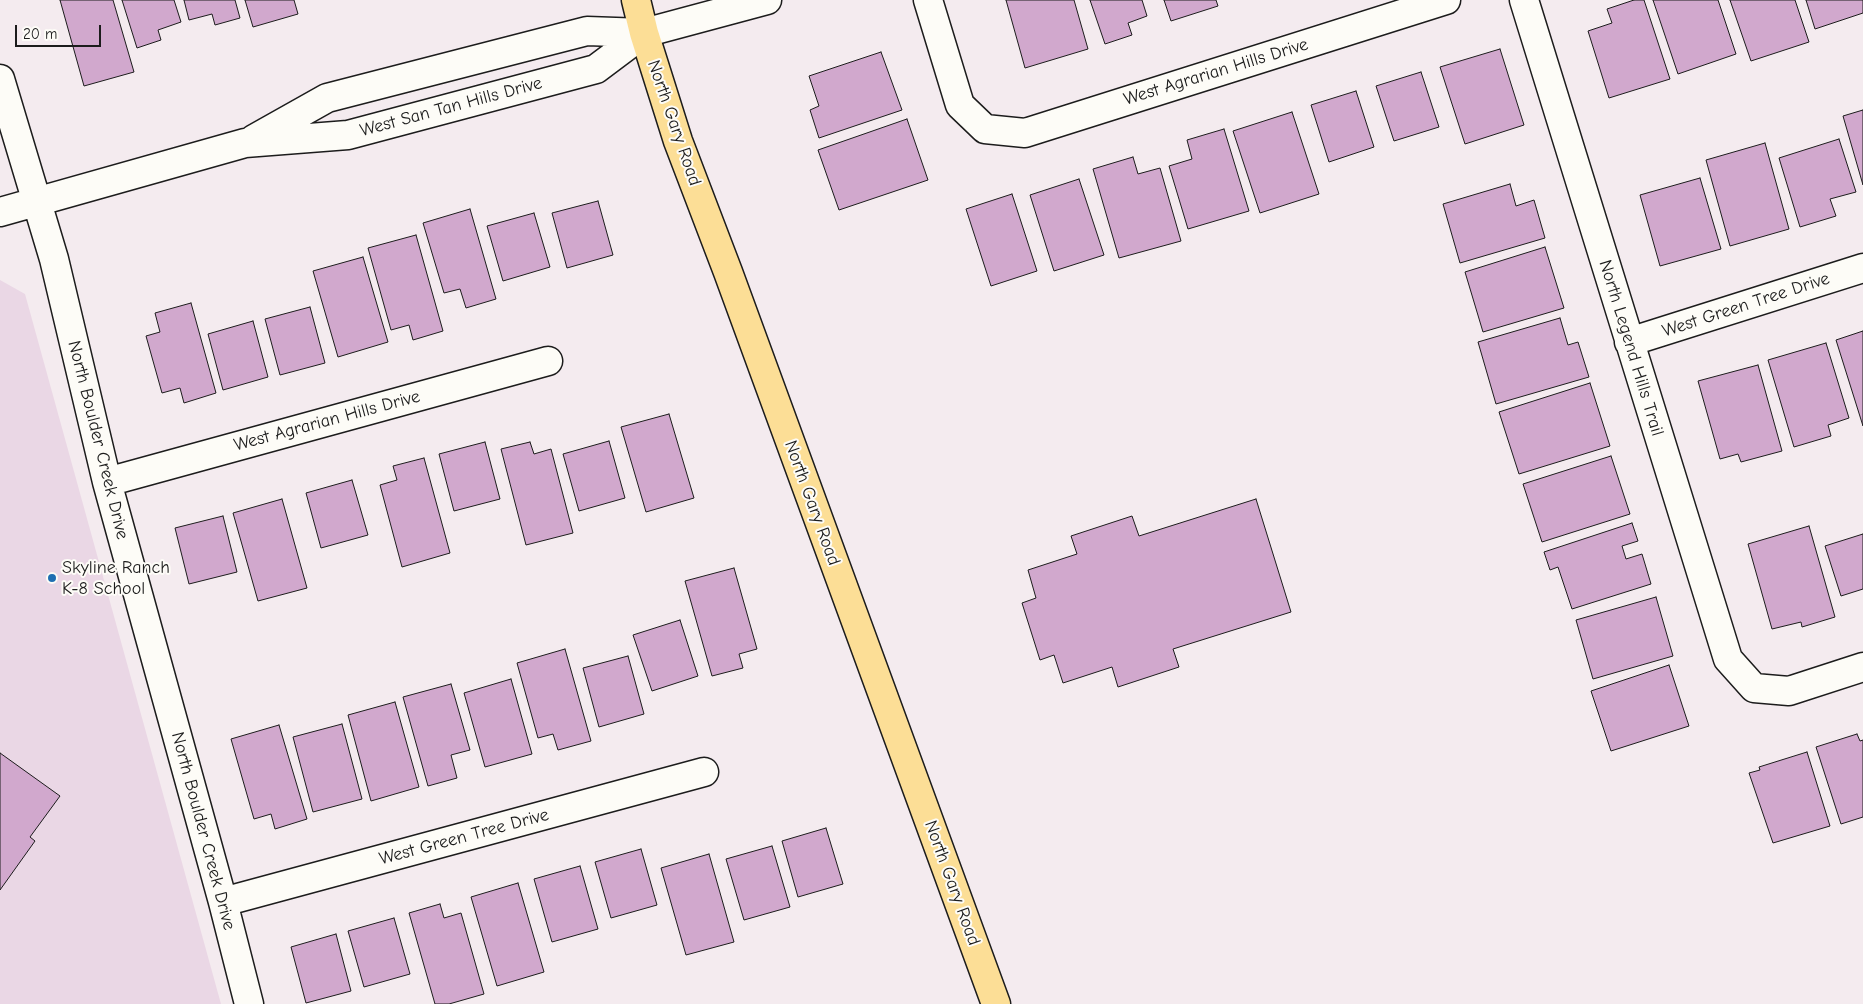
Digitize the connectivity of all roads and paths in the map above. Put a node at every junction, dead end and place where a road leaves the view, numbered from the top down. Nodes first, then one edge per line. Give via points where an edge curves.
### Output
1 (636, 0) edge
2 (767, 0) edge
3 (928, 0) edge
4 (1446, 0) edge
5 (1524, 0) edge
6 (644, 33) junction
7 (0, 79) edge
8 (245, 144) junction
9 (36, 202) junction
10 (0, 212) edge
11 (1863, 268) edge
12 (1629, 342) junction
13 (548, 361) dead end
14 (107, 482) junction
15 (1863, 667) edge
16 (704, 772) dead end
17 (223, 902) junction
18 (249, 1004) edge
19 (996, 1004) edge

1 - 6 main road, North Gary Road
2 - 6 street, West San Tan Hills Drive
3 - 4 street, West Agrarian Hills Drive via 960,105 986,129 1025,132
5 - 12 street, North Legend Hills Trail
6 - 8 street, West San Tan Hills Drive via 587,31 327,98
6 - 8 street, West San Tan Hills Drive via 596,69 348,135
6 - 19 main road, North Gary Road via 678,141
7 - 9 street, North Boulder Creek Drive
8 - 9 street, West San Tan Hills Drive
9 - 10 street, West San Tan Hills Drive
9 - 14 street, North Boulder Creek Drive via 54,259
11 - 12 street, West Green Tree Drive
12 - 15 street, North Legend Hills Trail via 1728,659 1754,688 1789,691
13 - 14 street, West Agrarian Hills Drive
14 - 17 street, North Boulder Creek Drive
16 - 17 street, West Green Tree Drive
17 - 18 street, North Boulder Creek Drive

